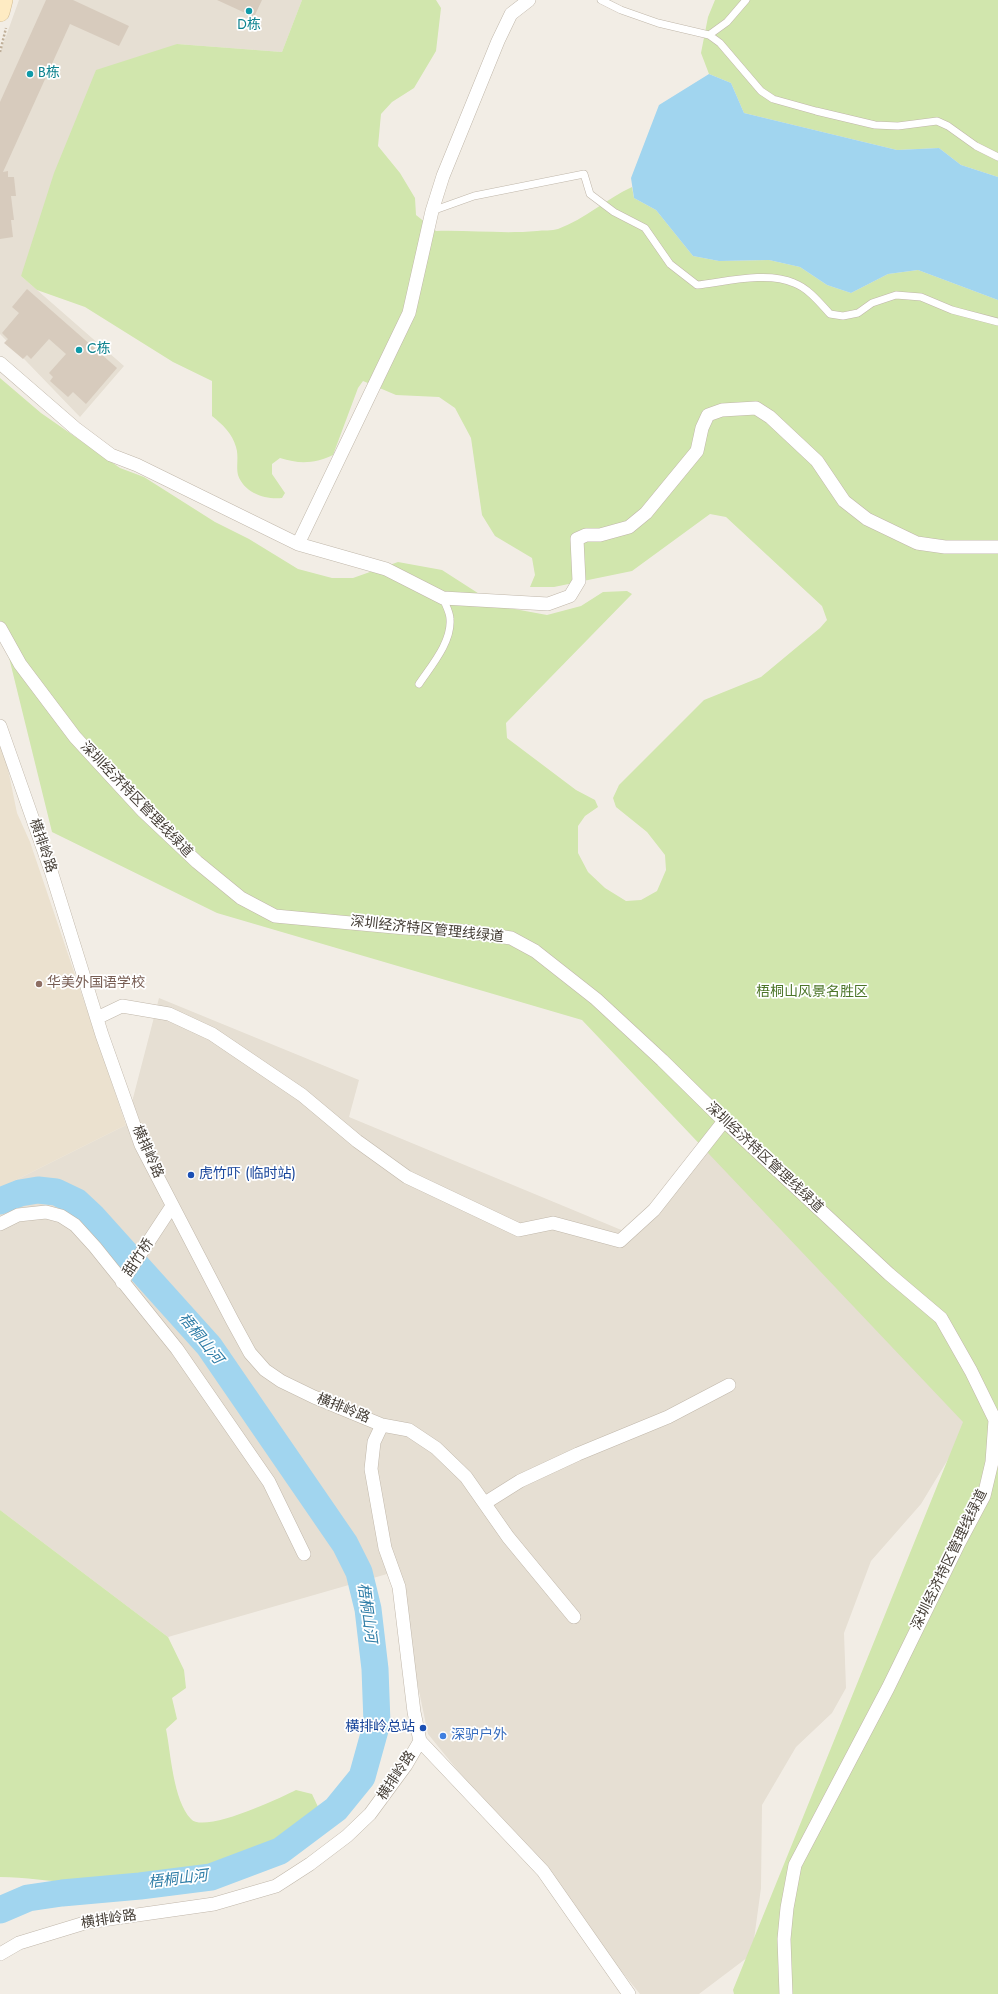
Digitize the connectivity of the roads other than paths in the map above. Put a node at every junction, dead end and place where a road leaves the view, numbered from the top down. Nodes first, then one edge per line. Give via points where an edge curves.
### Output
1 (3, 0) edge
2 (529, 0) edge
3 (601, 0) edge
4 (746, 0) edge
5 (0, 12) edge
6 (709, 35) junction
7 (998, 157) edge
8 (432, 211) junction
9 (998, 322) edge
10 (0, 363) edge
11 (298, 544) junction
12 (998, 547) edge
13 (443, 598) junction
14 (0, 628) edge
15 (419, 684) dead end
16 (0, 726) edge
17 (97, 1018) junction
18 (724, 1121) junction
19 (172, 1206) junction
20 (0, 1224) edge
21 (122, 1282) junction
22 (729, 1385) dead end
23 (996, 1420) edge
24 (382, 1425) junction
25 (485, 1503) junction
26 (304, 1554) dead end
27 (574, 1617) dead end
28 (420, 1741) junction
29 (0, 1954) edge
30 (629, 1994) edge
31 (786, 1994) edge

1 - 5 main road
2 - 8 street via 511,14 498,40 443,176
3 - 6 lane via 621,10 658,22
4 - 6 lane via 728,22
6 - 7 lane via 720,43 761,91 773,99 875,125 898,126 938,121
8 - 9 lane via 474,196 584,174 590,194 614,212 645,228 670,264 697,285 770,277 794,283 818,301 830,314 843,316 858,313 872,303 896,295 921,297 952,310
8 - 11 street via 409,313
10 - 11 street via 75,428 111,454
11 - 13 street via 386,569
12 - 13 street via 945,547 917,543 867,519 844,501 817,461 770,417 756,408 722,410 708,415 697,451 646,513 629,527 577,539 579,581 570,596 548,604
13 - 15 lane via 450,618 449,634
14 - 18 street, 深圳经济特区管理线绿道 via 20,664 75,737 143,811 197,862 241,898 275,916 463,931 511,938 534,951 596,999
16 - 17 street, 横排岭路
17 - 18 street via 122,1006 169,1014 212,1034 302,1096 357,1141 407,1177 519,1230 553,1223 620,1241 654,1210
17 - 19 street, 横排岭路 via 142,1145
18 - 23 street, 深圳经济特区管理线绿道 via 889,1274 941,1318
19 - 21 street, 甜竹桥
19 - 24 street, 横排岭路 via 250,1353 265,1370 314,1397
20 - 21 street via 18,1215 32,1212 61,1216 75,1225
21 - 26 street via 177,1349 269,1482
22 - 25 street via 668,1417 520,1481
23 - 31 street, 深圳经济特区管理线绿道 via 992,1462 984,1496 888,1688 795,1865 784,1939
24 - 25 street via 409,1430 436,1448 466,1477
24 - 28 street, 横排岭路 via 374,1442 371,1469 385,1548 399,1587 414,1712
25 - 27 street via 508,1537
28 - 29 street, 横排岭路 via 406,1765 370,1814 347,1836 276,1886 214,1904 88,1922 19,1943
28 - 30 street via 543,1871

